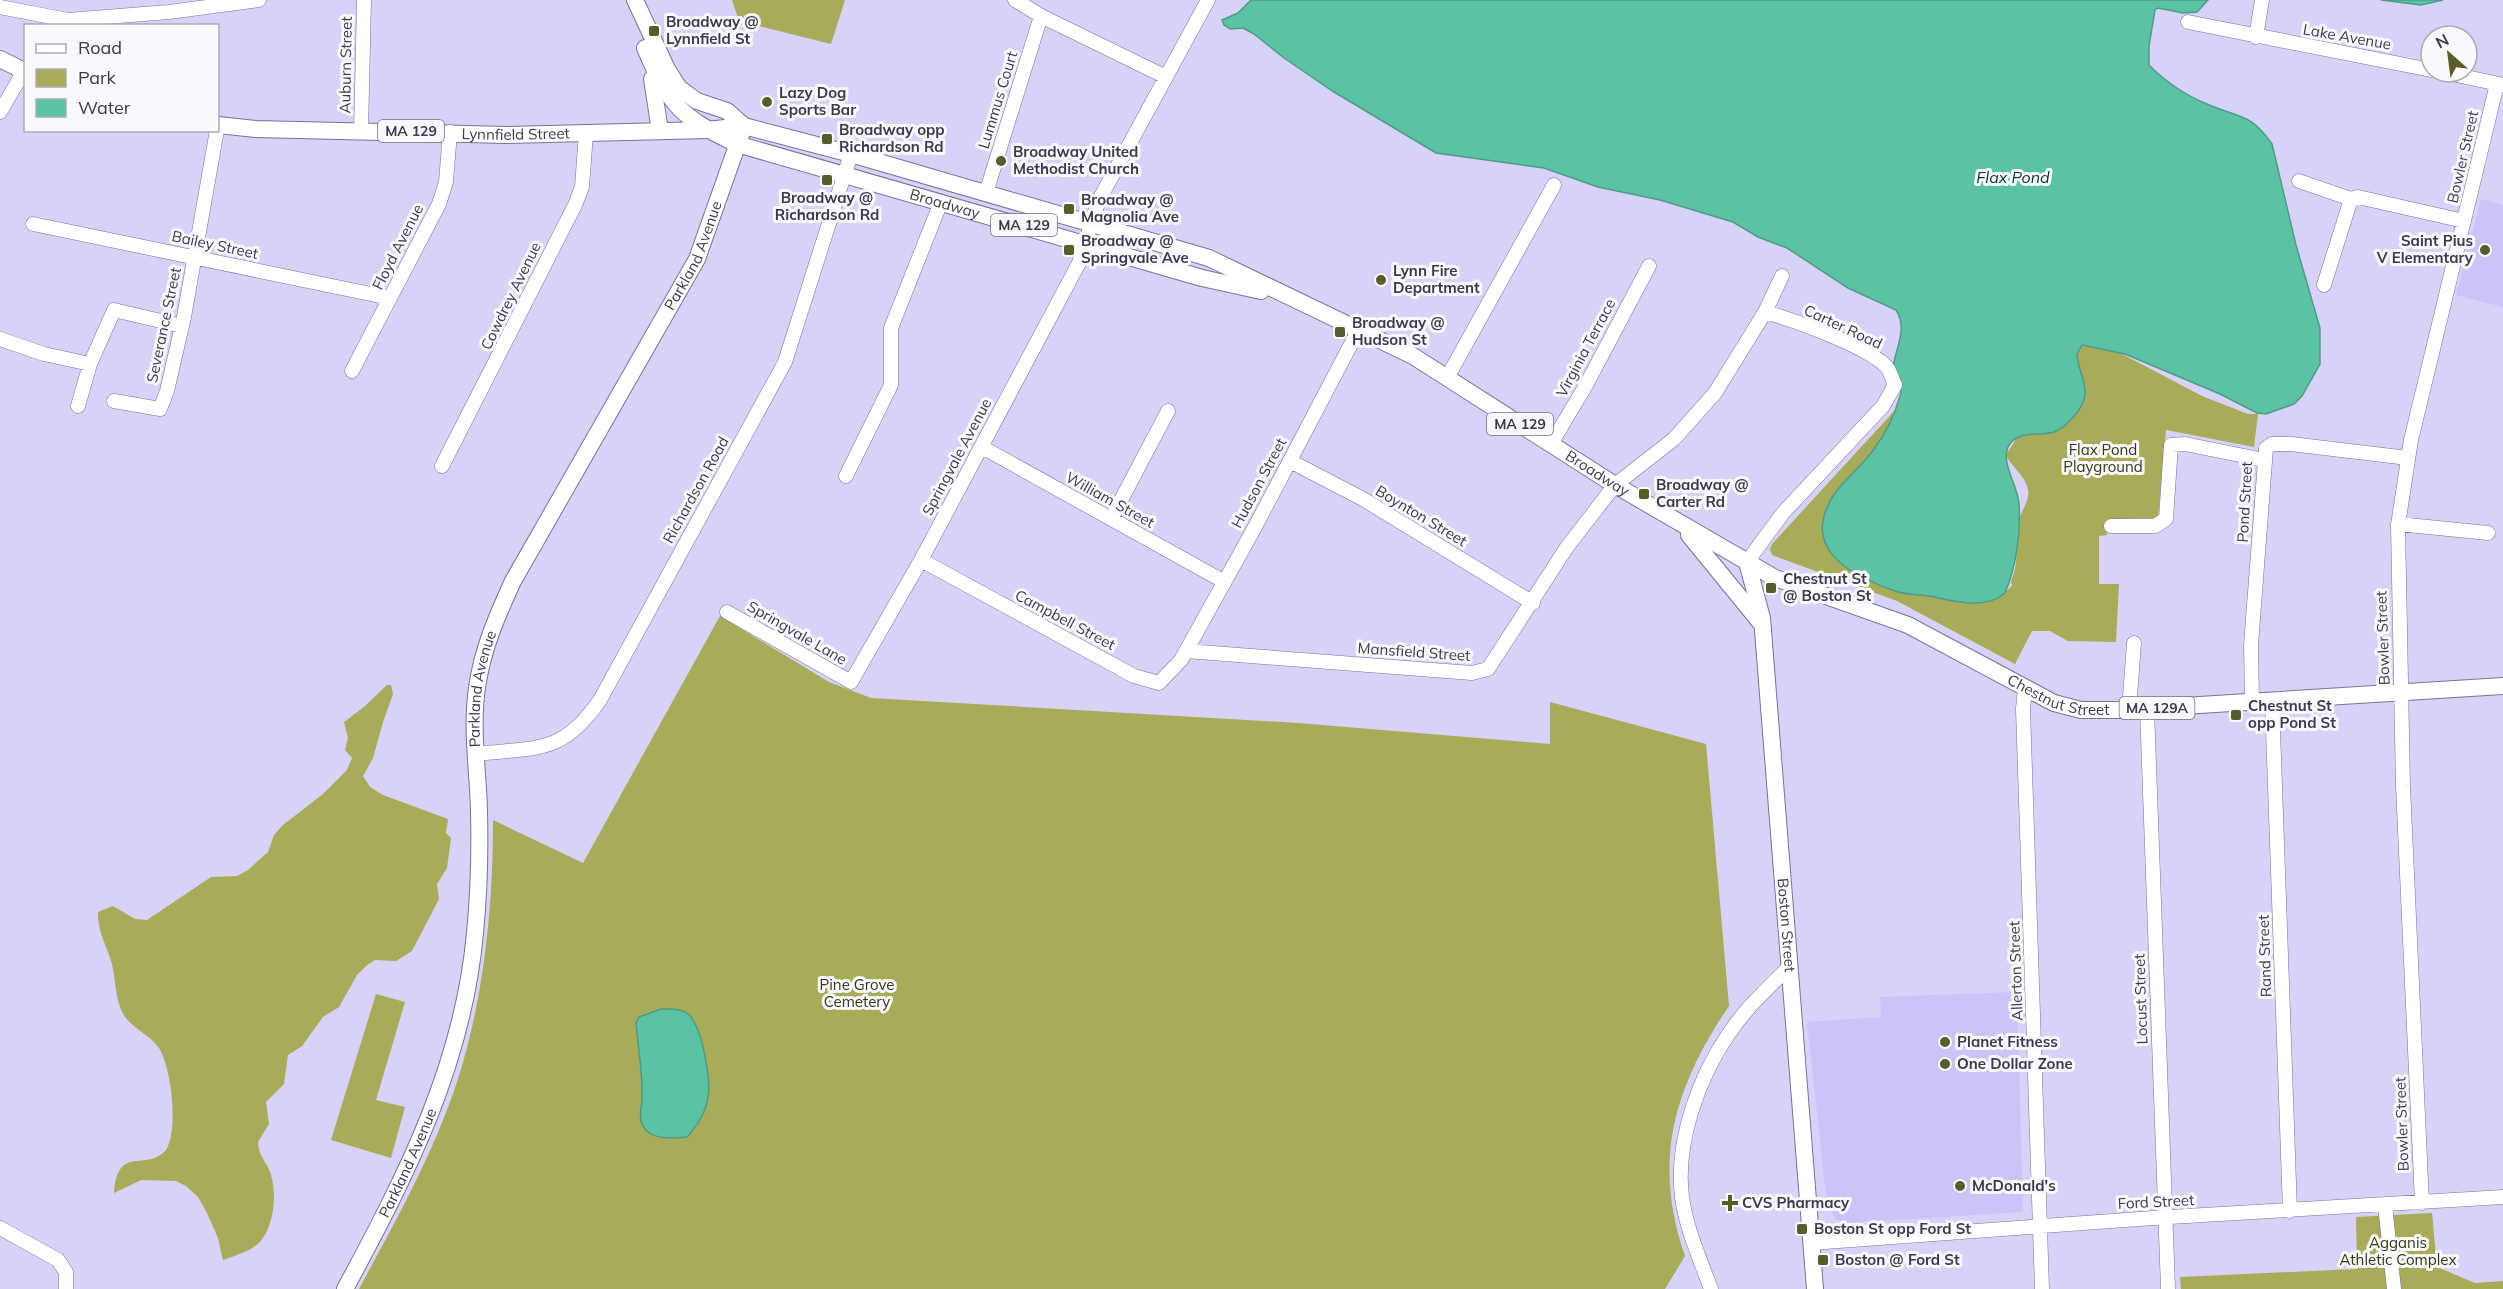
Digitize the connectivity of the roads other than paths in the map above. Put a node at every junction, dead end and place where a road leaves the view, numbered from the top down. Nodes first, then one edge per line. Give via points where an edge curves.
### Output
1 (259, 0) edge
2 (364, 0) edge
3 (1015, 0) edge
4 (1208, 0) edge
5 (2262, 0) edge
6 (0, 7) edge
7 (638, 8) edge
8 (1041, 16) junction
9 (2188, 22) dead end
10 (2256, 37) junction
11 (645, 48) junction
12 (0, 59) edge
13 (2419, 68) edge
14 (24, 71) edge
15 (24, 74) edge
16 (1166, 78) junction
17 (2479, 80) edge
18 (2500, 84) edge
19 (0, 112) edge
20 (744, 126) junction
21 (219, 127) edge
22 (707, 130) junction
23 (362, 131) junction
24 (660, 131) junction
25 (216, 132) edge
26 (450, 132) junction
27 (586, 134) junction
28 (737, 144) junction
29 (851, 154) junction
30 (845, 175) junction
31 (2299, 181) dead end
32 (1554, 185) dead end
33 (986, 193) junction
34 (2351, 199) junction
35 (941, 202) junction
36 (2464, 221) junction
37 (33, 224) dead end
38 (1092, 224) junction
39 (1085, 244) junction
40 (195, 257) junction
41 (1649, 266) dead end
42 (1782, 276) dead end
43 (2324, 285) dead end
44 (1290, 297) junction
45 (390, 298) junction
46 (1765, 312) junction
47 (182, 326) junction
48 (1359, 329) junction
49 (0, 339) edge
50 (90, 364) junction
51 (352, 371) dead end
52 (1448, 378) junction
53 (114, 401) dead end
54 (78, 405) dead end
55 (1168, 411) dead end
56 (1551, 444) junction
57 (982, 447) junction
58 (2408, 458) junction
59 (2264, 460) junction
60 (1290, 461) junction
61 (442, 466) dead end
62 (846, 476) dead end
63 (1615, 485) junction
64 (1111, 519) junction
65 (1678, 522) junction
66 (2398, 524) junction
67 (2111, 526) dead end
68 (2488, 533) dead end
69 (921, 560) junction
70 (1747, 562) junction
71 (1223, 581) junction
72 (1533, 603) junction
73 (727, 612) dead end
74 (1762, 625) junction
75 (2134, 643) dead end
76 (1186, 651) junction
77 (851, 682) joint
78 (2503, 686) edge
79 (2025, 688) junction
80 (2401, 692) junction
81 (2272, 701) junction
82 (2252, 702) junction
83 (2147, 709) junction
84 (2129, 710) junction
85 (476, 754) junction
86 (1790, 967) junction
87 (2503, 1197) edge
88 (2422, 1203) junction
89 (2385, 1205) junction
90 (2290, 1211) junction
91 (2165, 1218) junction
92 (2039, 1227) junction
93 (0, 1228) edge
94 (1811, 1243) junction
95 (66, 1289) edge
96 (345, 1289) edge
97 (1711, 1289) edge
98 (1815, 1289) edge
99 (2042, 1289) edge
100 (2168, 1289) edge
101 (2394, 1289) edge

1 - 6 street via 68,20
2 - 23 street, Auburn Street
3 - 8 street
4 - 16 street, Springvale Avenue
5 - 10 street
7 - 11 main road, Broadway
7 - 20 main road, Broadway via 680,88 698,101 727,111
8 - 16 street
8 - 33 street, Lummus Court
9 - 10 street, Lake Avenue
10 - 13 street, Lake Avenue
11 - 22 main road, Broadway via 670,99
11 - 24 main road, Broadway
12 - 14 main road
15 - 19 street
16 - 38 street, Springvale Avenue via 1099,200
17 - 18 street
18 - 36 street, Bowler Street
20 - 22 main road, Broadway / MA 129
20 - 28 main road, Parkland Avenue
20 - 29 main road, Broadway / MA 129
21 - 23 main road, Lynnfield Street / MA 129
22 - 24 main road, Lynnfield Street / MA 129
22 - 28 main road, Broadway / MA 129
23 - 26 main road, Lynnfield Street / MA 129
24 - 27 main road, Lynnfield Street / MA 129
25 - 40 street, Severance Street
26 - 27 main road, Lynnfield Street / MA 129
26 - 45 street, Floyd Avenue via 443,193
27 - 61 street, Cowdrey Avenue via 585,164 575,205
28 - 30 main road, Broadway / MA 129
28 - 85 main road, Parkland Avenue via 697,259 513,581 498,615 477,690
29 - 30 street, Richardson Road
29 - 33 main road, Broadway / MA 129
30 - 35 main road, Broadway / MA 129
30 - 85 street, Richardson Road via 784,362 600,700 581,725 562,740
31 - 34 street
32 - 52 street
33 - 38 main road, Broadway / MA 129
34 - 36 street via 2358,196
34 - 43 street
35 - 39 main road, Broadway / MA 129
35 - 62 street via 891,328 891,385
36 - 58 street, Bowler Street
37 - 40 street, Bailey Street
38 - 39 street, Springvale Avenue
38 - 44 main road, Broadway / MA 129 via 1209,258
39 - 44 main road, Broadway / MA 129 via 1202,278
39 - 57 street, Springvale Avenue
40 - 45 street, Bailey Street
40 - 47 street, Severance Street
41 - 56 street, Virginia Terrace
42 - 46 street
44 - 48 main road, Broadway / MA 129
45 - 51 street, Floyd Avenue
46 - 63 street via 1715,393 1674,439
46 - 70 street, Carter Road via 1856,348 1886,365 1895,385 1883,406 1784,513
47 - 50 street via 114,310
47 - 53 street, Severance Street via 160,409
48 - 52 main road, Broadway / MA 129
48 - 60 street, Hudson Street
49 - 50 street
50 - 54 street
52 - 56 main road, Broadway / MA 129
55 - 64 street
56 - 63 main road, Broadway / MA 129
57 - 64 street, William Street
57 - 69 street, Springvale Avenue
58 - 59 street, Pond Street via 2280,443 2266,448
58 - 66 street, Bowler Street
59 - 67 street via 2185,444 2171,445 2166,519 2155,526
59 - 82 street, Pond Street via 2251,645
60 - 71 street, Hudson Street
60 - 72 street, Boynton Street via 1363,500
63 - 65 main road, Broadway / MA 129
63 - 72 street, Mansfield Street via 1567,547
64 - 71 street, William Street
65 - 70 main road, Broadway / MA 129
65 - 74 main road, MA 129
66 - 68 street
66 - 80 street, Bowler Street
69 - 76 street, Campbell Street via 1146,681 1165,680
69 - 77 street, Springvale Avenue
70 - 74 main road, Boston Street
70 - 79 main road, Chestnut Street / MA 129A via 1787,583 1908,625
71 - 76 street, Hudson Street
72 - 76 street, Mansfield Street via 1493,665 1482,672
73 - 77 street, Springvale Lane
74 - 86 main road, Boston Street
75 - 84 street
78 - 80 main road, Chestnut Street / MA 129A
79 - 84 main road, Chestnut Street / MA 129A via 2071,708
79 - 92 street, Allerton Street
80 - 81 main road, Chestnut Street / MA 129A
80 - 88 street, Bowler Street
81 - 82 main road, Chestnut Street / MA 129A
81 - 90 street, Rand Street
82 - 83 main road, Chestnut Street / MA 129A
83 - 84 main road, Chestnut Street / MA 129A
83 - 91 street, Locust Street
85 - 96 main road, Parkland Avenue via 478,894 473,953 457,1035 410,1167
86 - 94 main road, Boston Street
86 - 97 street via 1730,1032 1698,1095 1685,1137 1682,1198
87 - 88 street, Ford Street
88 - 89 street, Ford Street
89 - 90 street, Ford Street
89 - 101 street
90 - 91 street, Ford Street
91 - 92 street, Ford Street
91 - 100 street, Locust Street
92 - 94 street, Ford Street
92 - 99 street, Allerton Street
93 - 95 street via 58,1260 66,1272
94 - 98 main road, Boston Street

